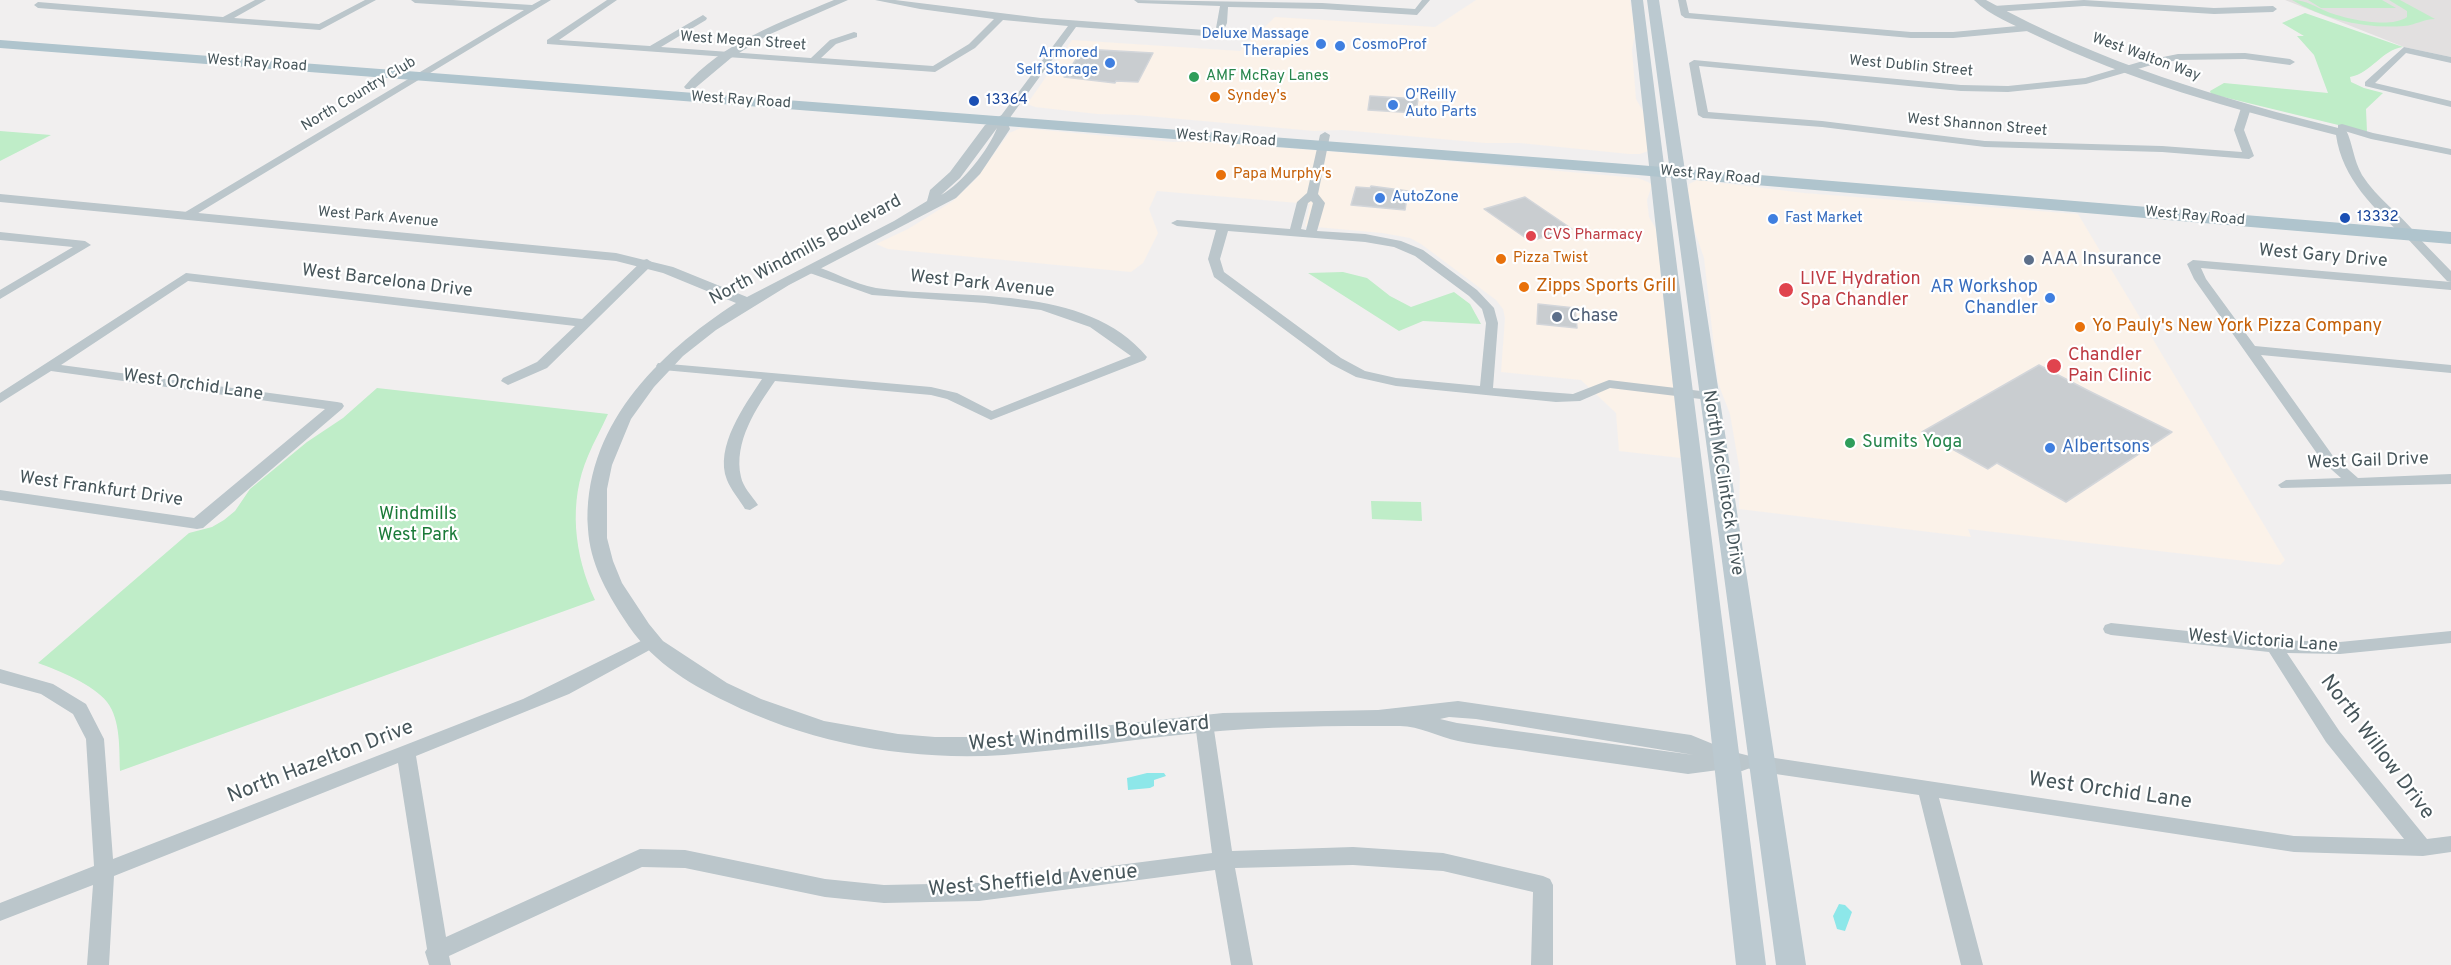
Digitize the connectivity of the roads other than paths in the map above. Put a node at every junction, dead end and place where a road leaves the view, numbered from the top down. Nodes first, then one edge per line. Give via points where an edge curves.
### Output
1 (50, 0) edge
2 (262, 0) edge
3 (372, 0) edge
4 (415, 0) edge
5 (547, 0) edge
6 (613, 0) edge
7 (843, 0) edge
8 (879, 0) edge
9 (1138, 0) edge
10 (1426, 0) edge
11 (1637, 0) edge
12 (1653, 0) edge
13 (1682, 0) edge
14 (1979, 0) edge
15 (2256, 0) edge
16 (1224, 4) junction
17 (533, 8) junction
18 (1994, 9) junction
19 (703, 18) dead end
20 (1000, 18) junction
21 (223, 19) junction
22 (1073, 25) junction
23 (2028, 28) junction
24 (0, 35) edge
25 (854, 35) dead end
26 (0, 44) edge
27 (651, 50) junction
28 (727, 56) junction
29 (2451, 60) edge
30 (813, 61) junction
31 (2290, 62) dead end
32 (434, 68) junction
33 (2124, 70) junction
34 (417, 76) junction
35 (690, 87) junction
36 (2451, 104) edge
37 (2246, 108) junction
38 (1703, 115) joint
39 (1005, 117) junction
40 (2342, 130) junction
41 (1324, 141) junction
42 (2451, 152) edge
43 (1658, 166) junction
44 (1678, 168) junction
45 (1312, 194) junction
46 (2070, 194) junction
47 (1971, 198) junction
48 (1, 200) edge
49 (186, 216) junction
50 (1178, 223) dead end
51 (1223, 226) junction
52 (2451, 226) edge
53 (2403, 229) junction
54 (1296, 231) junction
55 (1311, 233) junction
56 (2, 237) edge
57 (2451, 238) edge
58 (647, 263) junction
59 (811, 269) junction
60 (2451, 278) edge
61 (2451, 286) edge
62 (0, 296) edge
63 (746, 303) junction
64 (584, 323) junction
65 (2250, 350) junction
66 (663, 366) junction
67 (49, 367) junction
68 (2451, 369) edge
69 (771, 376) junction
70 (508, 381) dead end
71 (1486, 391) junction
72 (1683, 393) junction
73 (1708, 396) junction
74 (0, 399) edge
75 (2451, 479) edge
76 (2353, 481) junction
77 (2286, 484) dead end
78 (0, 495) edge
79 (750, 505) dead end
80 (197, 524) joint
81 (2111, 629) dead end
82 (2451, 637) edge
83 (651, 642) junction
84 (2274, 646) junction
85 (0, 676) edge
86 (1204, 723) junction
87 (406, 754) junction
88 (1744, 762) junction
89 (1927, 790) junction
90 (2451, 844) edge
91 (2422, 848) junction
92 (1223, 860) junction
93 (105, 872) junction
94 (0, 912) edge
95 (438, 958) edge
96 (98, 965) edge
97 (1242, 965) edge
98 (1542, 965) edge
99 (1751, 965) edge
100 (1791, 965) edge
101 (1972, 965) edge

1 - 21 street via 38,5
2 - 21 street
3 - 21 street via 320,27
4 - 17 street
5 - 17 street, North Country Club
6 - 27 street, West Megan Street via 550,42
7 - 28 street via 764,33
8 - 20 street
9 - 16 street
10 - 16 street via 1417,12
11 - 43 main road, North McClintock Drive
12 - 44 main road, North McClintock Drive
13 - 23 street via 1685,15 1911,35
14 - 18 street, West Walton Way
15 - 18 street via 2273,9 2084,3
16 - 22 street via 1223,23 1214,33
17 - 32 street, North Country Club
18 - 23 street, West Walton Way
19 - 27 street
20 - 22 street
20 - 30 street, West Megan Street via 972,46 934,69
22 - 39 street
23 - 33 street, West Walton Way
24 - 32 main road, West Ray Road
25 - 30 street via 833,42
26 - 34 main road, West Ray Road
27 - 28 street, West Megan Street
28 - 30 street, West Megan Street
28 - 35 street
29 - 36 street via 2404,50 2368,84
31 - 33 street, West Dublin Street via 2256,57 2178,57
32 - 34 street, North Country Club
32 - 35 main road, West Ray Road
33 - 37 street, West Walton Way
33 - 38 street, West Dublin Street via 2055,86 1961,88 1694,63
34 - 39 main road, West Ray Road
34 - 49 street, North Country Club
35 - 39 main road, West Ray Road
37 - 38 street, West Shannon Street via 2239,130 2249,156 2162,149 1985,144 1822,124
37 - 40 street, West Walton Way
39 - 41 main road, West Ray Road
39 - 59 street, North Windmills Boulevard via 989,128 955,175 935,193 932,204
40 - 42 street, West Walton Way
40 - 53 street via 2345,153 2355,174
41 - 43 main road, West Ray Road
41 - 45 street
43 - 44 main road, West Ray Road
43 - 72 main road, North McClintock Drive
44 - 46 main road, West Ray Road
44 - 47 main road, West Ray Road
44 - 73 main road, North McClintock Drive
45 - 54 street via 1303,201
45 - 55 street via 1319,203
46 - 47 main road via 2048,198 1987,193
46 - 53 main road, West Ray Road
47 - 53 main road, West Ray Road
48 - 49 street, West Park Avenue
49 - 58 street, West Park Avenue via 584,253
50 - 51 street
51 - 54 street
51 - 71 street via 1214,259 1218,274 1336,361 1381,379
52 - 53 main road, West Ray Road
53 - 57 main road, West Ray Road
53 - 60 street
54 - 55 street
55 - 71 street via 1376,239 1406,247 1426,257 1481,300 1492,323
56 - 62 street via 85,245
58 - 63 street, West Park Avenue
58 - 64 street
59 - 63 street, North Windmills Boulevard
59 - 69 street, West Park Avenue via 872,291 1053,309 1101,327 1140,357 992,416 952,396 931,391
61 - 65 street, West Gary Drive via 2193,264
63 - 66 street, North Windmills Boulevard via 699,333
64 - 67 street, West Barcelona Drive via 186,277
64 - 70 street via 542,364
65 - 68 street
65 - 76 street via 2328,459
66 - 69 street
66 - 83 street, North Windmills Boulevard via 634,402 610,442 597,490 595,521 599,550 614,591
67 - 74 street
67 - 80 street, West Orchid Lane via 337,406
69 - 79 street via 744,417 735,450 733,478
71 - 72 street via 1575,398 1609,384
72 - 73 street
72 - 88 main road, North McClintock Drive
73 - 88 main road, North McClintock Drive
75 - 76 street, West Gail Drive
76 - 77 street, West Gail Drive
78 - 80 street, West Frankfurt Drive
81 - 84 street, West Victoria Lane
82 - 84 street, West Victoria Lane via 2340,648
83 - 86 street, West Windmills Boulevard via 697,676 758,708 847,734 900,743 956,747 1019,745
83 - 87 street, North Hazelton Drive via 563,689
84 - 91 street, North Willow Drive via 2333,737
85 - 93 street via 47,689 80,709 95,739
86 - 88 street, West Windmills Boulevard via 1408,717 1457,732 1688,765
86 - 92 street
87 - 93 street, North Hazelton Drive
87 - 95 street
88 - 89 street, West Orchid Lane
88 - 99 main road, North McClintock Drive
88 - 100 main road, North McClintock Drive
89 - 91 street, West Orchid Lane via 2294,844
89 - 101 street
90 - 91 street, West Orchid Lane
92 - 95 street, West Sheffield Avenue via 979,892 884,894 825,888 685,859 640,858
92 - 97 street
92 - 98 street, West Sheffield Avenue via 1353,856 1443,862 1543,885
93 - 94 street, North Hazelton Drive
93 - 96 street

